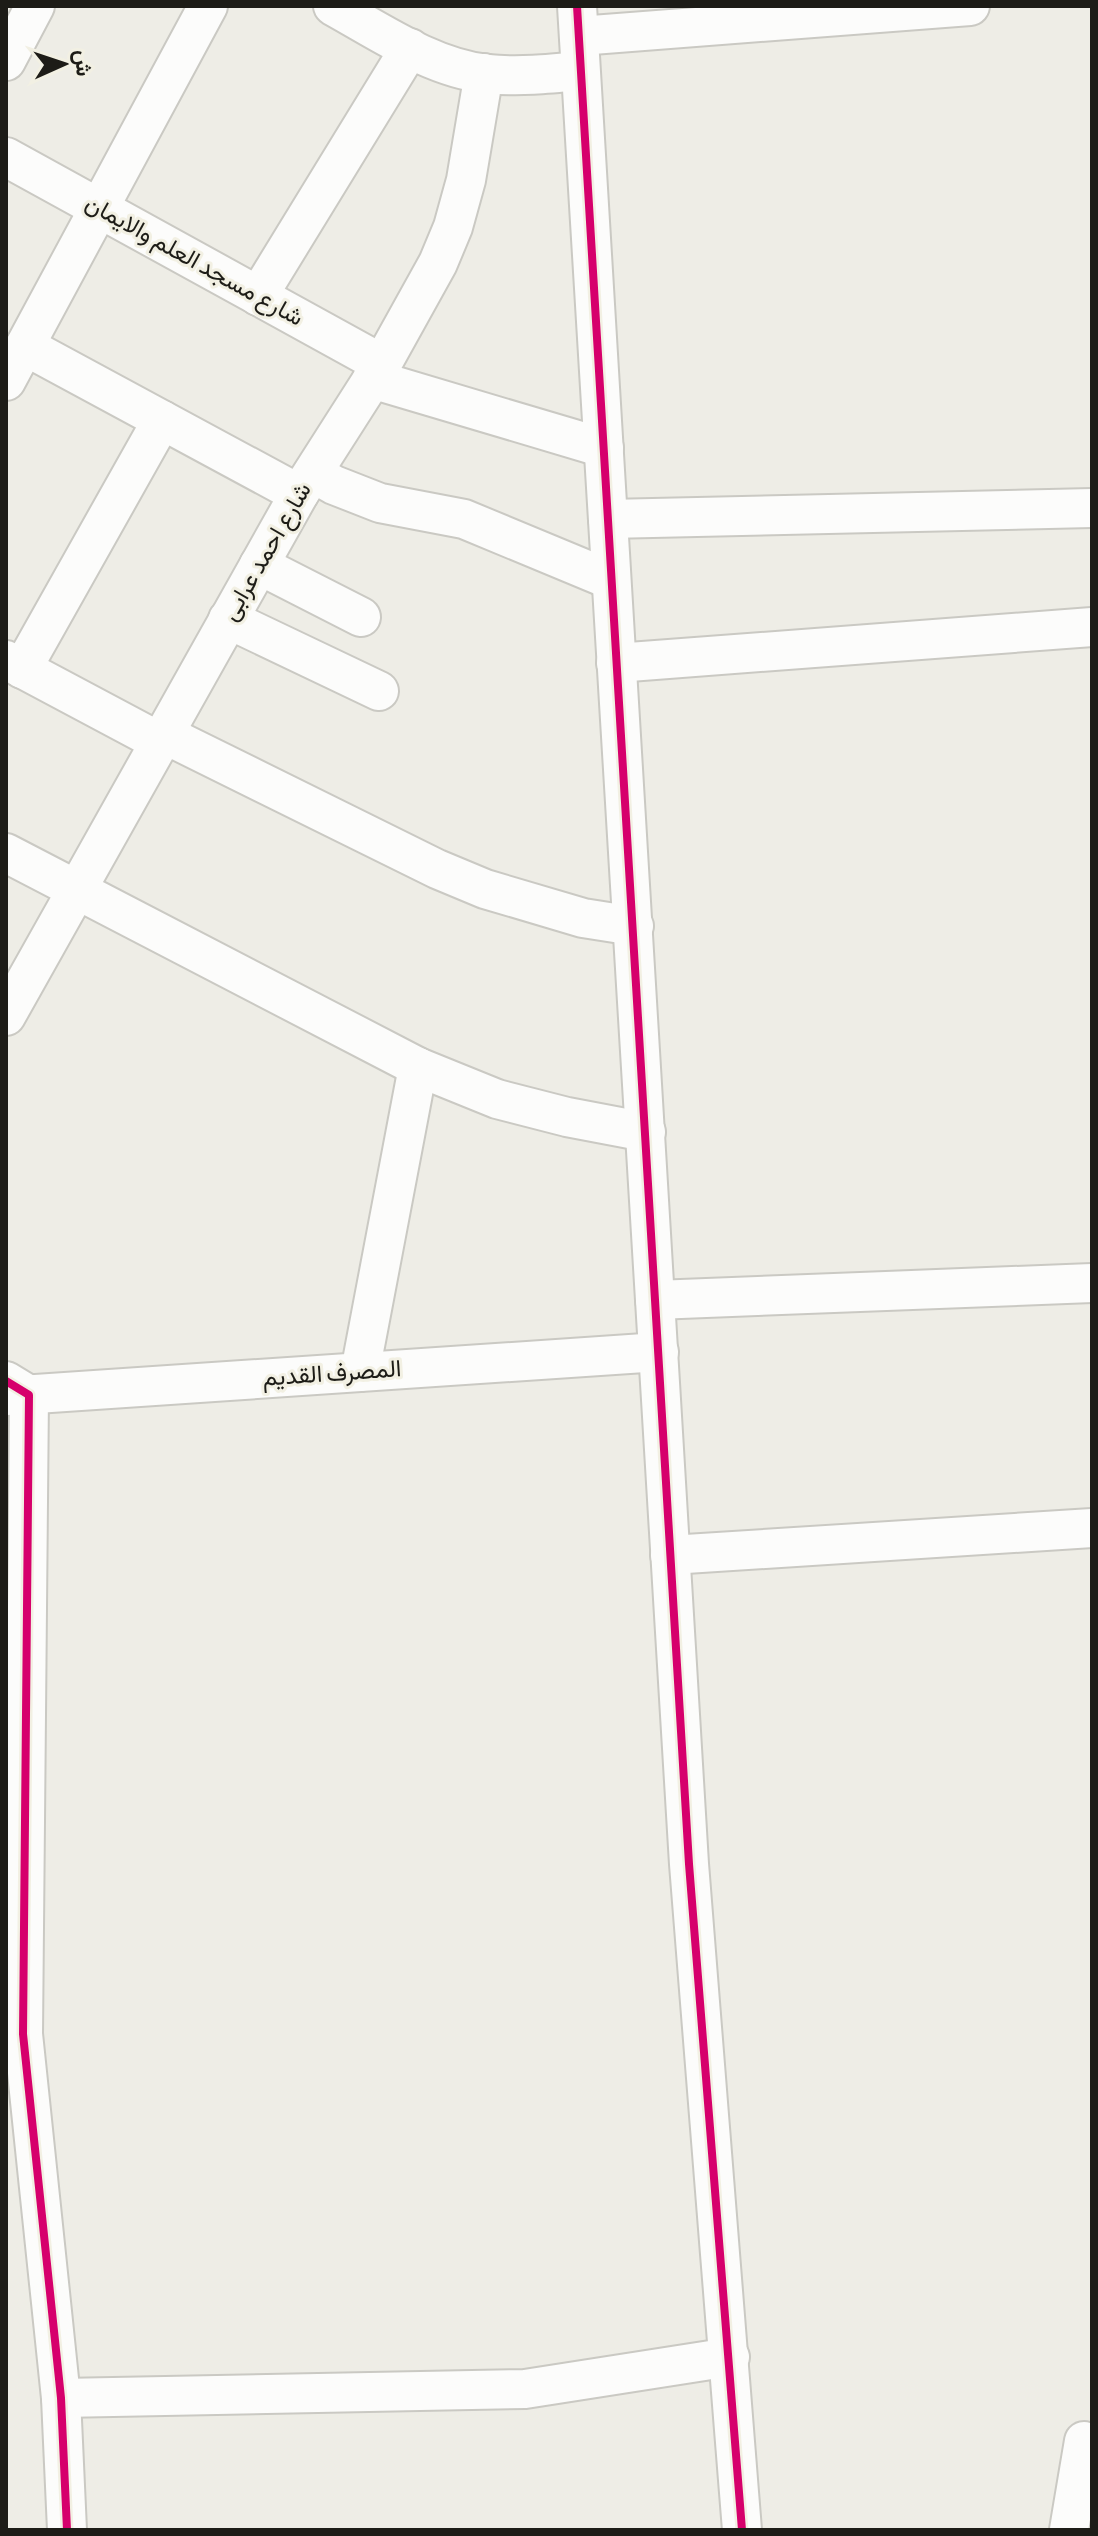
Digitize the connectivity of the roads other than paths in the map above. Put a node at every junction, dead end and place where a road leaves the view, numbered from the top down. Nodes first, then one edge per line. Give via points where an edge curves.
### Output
1 (35, 6) edge
2 (208, 6) edge
3 (333, 6) edge
4 (970, 6) edge
5 (579, 37) edge
6 (410, 48) junction
7 (6, 61) edge
8 (484, 73) junction
9 (6, 157) edge
10 (100, 210) junction
11 (258, 296) junction
12 (25, 346) junction
13 (377, 372) junction
14 (6, 381) edge
15 (162, 420) junction
16 (604, 448) junction
17 (306, 483) junction
18 (1092, 508) edge
19 (608, 519) junction
20 (259, 565) junction
21 (611, 580) junction
22 (361, 617) dead end
23 (228, 619) junction
24 (1092, 627) edge
25 (616, 663) junction
26 (14, 665) edge
27 (379, 691) dead end
28 (162, 738) junction
29 (6, 853) edge
30 (76, 891) junction
31 (634, 926) junction
32 (6, 1016) edge
33 (418, 1067) junction
34 (646, 1132) junction
35 (1092, 1283) edge
36 (655, 1300) junction
37 (659, 1352) junction
38 (360, 1372) junction
39 (14, 1391) edge
40 (1092, 1528) edge
41 (670, 1555) junction
42 (730, 2357) junction
43 (61, 2398) junction
44 (1084, 2441) dead end
45 (67, 2530) edge
46 (742, 2530) edge
47 (1069, 2530) edge

1 - 7 street
2 - 10 street
3 - 6 street
4 - 5 street
5 - 8 street via 532,76
5 - 16 street
6 - 8 street
6 - 11 street
8 - 13 street, شارع احمد عرابى via 453,227
9 - 10 street, شارع مسجد العلم والايمان
10 - 11 street, شارع مسجد العلم والايمان
10 - 12 street
11 - 13 street, شارع مسجد العلم والايمان
12 - 14 street
12 - 15 street
13 - 16 street, شارع مسجد العلم والايمان
13 - 17 street, شارع احمد عرابى
15 - 17 street
15 - 26 street
16 - 19 street
17 - 20 street, شارع احمد عرابى
17 - 21 street via 464,519
18 - 19 street
19 - 21 street
20 - 22 street
20 - 23 street, شارع احمد عرابى
21 - 25 street
23 - 27 street
23 - 28 street, شارع احمد عرابى
24 - 25 street
25 - 31 street
26 - 28 street
28 - 30 street, شارع احمد عرابى
28 - 31 street via 485,889 583,918
29 - 30 street
30 - 32 street, شارع احمد عرابى
30 - 33 street
31 - 34 street
33 - 34 street via 497,1099
33 - 38 street
34 - 36 street
35 - 36 street
36 - 37 street
37 - 38 street, المصرف القديم
37 - 41 street
38 - 39 street, المصرف القديم
39 - 43 street via 23,2034
40 - 41 street
41 - 42 street via 689,1864
42 - 43 street via 525,2389
42 - 46 street
43 - 45 street
44 - 47 street

